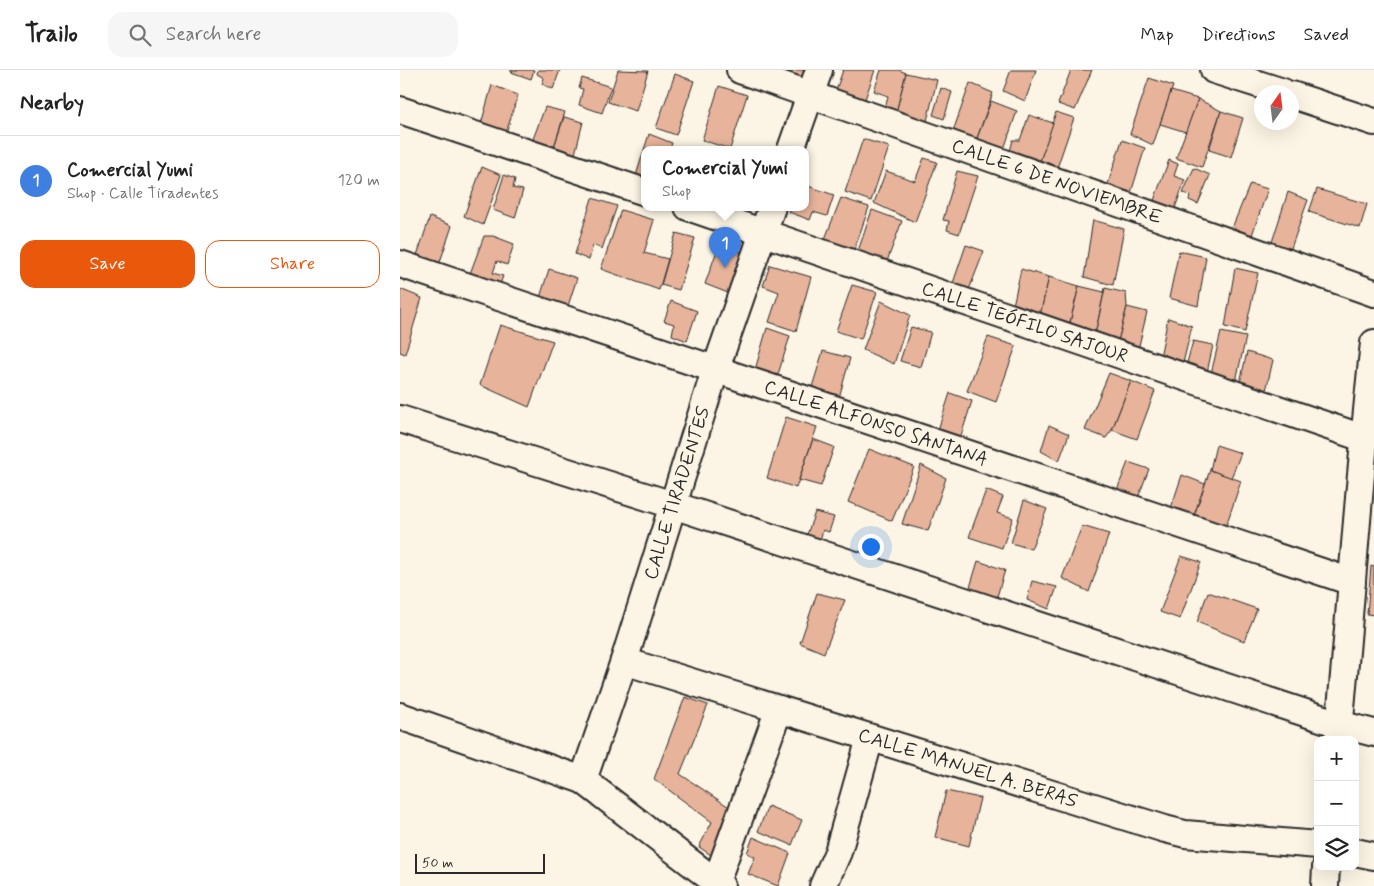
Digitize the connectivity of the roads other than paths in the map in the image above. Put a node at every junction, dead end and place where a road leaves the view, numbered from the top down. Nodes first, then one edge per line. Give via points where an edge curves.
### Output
1 (740, 70) edge
2 (819, 70) edge
3 (1214, 70) edge
4 (1261, 85) edge
5 (810, 94) junction
6 (1299, 97) edge
7 (400, 110) edge
8 (1374, 122) edge
9 (792, 146) edge
10 (641, 191) edge
11 (700, 211) edge
12 (771, 211) edge
13 (763, 232) junction
14 (400, 264) edge
15 (1374, 294) edge
16 (1374, 343) edge
17 (716, 371) junction
18 (400, 419) edge
19 (1363, 438) junction
20 (673, 505) junction
21 (1365, 526) edge
22 (1352, 582) junction
23 (624, 661) junction
24 (779, 710) junction
25 (400, 716) edge
26 (1339, 732) edge
27 (1374, 733) edge
28 (870, 738) junction
29 (583, 780) junction
30 (1314, 845) edge
31 (1359, 853) edge
32 (1374, 856) edge
33 (1326, 871) edge
34 (719, 884) edge
35 (822, 886) edge
36 (1325, 886) edge

1 - 5 street, CALLE 6 DE NOVIEMBRE
2 - 5 street
3 - 4 street
5 - 9 street
5 - 15 street, CALLE 6 DE NOVIEMBRE
6 - 8 street
7 - 10 street
11 - 13 street, CALLE TEÓFILO SAJOUR
12 - 13 street, CALLE TIRADENTES
13 - 17 street, CALLE TIRADENTES
13 - 19 street, CALLE TEÓFILO SAJOUR
14 - 17 street, CALLE ALFONSO SANTANA
16 - 19 street
17 - 20 street, CALLE TIRADENTES
17 - 22 street, CALLE ALFONSO SANTANA
18 - 20 street
19 - 21 street
20 - 23 street, CALLE TIRADENTES
20 - 26 street
21 - 22 street
22 - 26 street
23 - 24 street, CALLE MANUEL A. BERAS
23 - 29 street, CALLE TIRADENTES
24 - 28 street, CALLE MANUEL A. BERAS
24 - 34 street
25 - 29 street
26 - 27 street
28 - 30 street, CALLE MANUEL A. BERAS via 1185,834
28 - 35 street via 838,852
29 - 34 street
31 - 32 street
33 - 36 street

